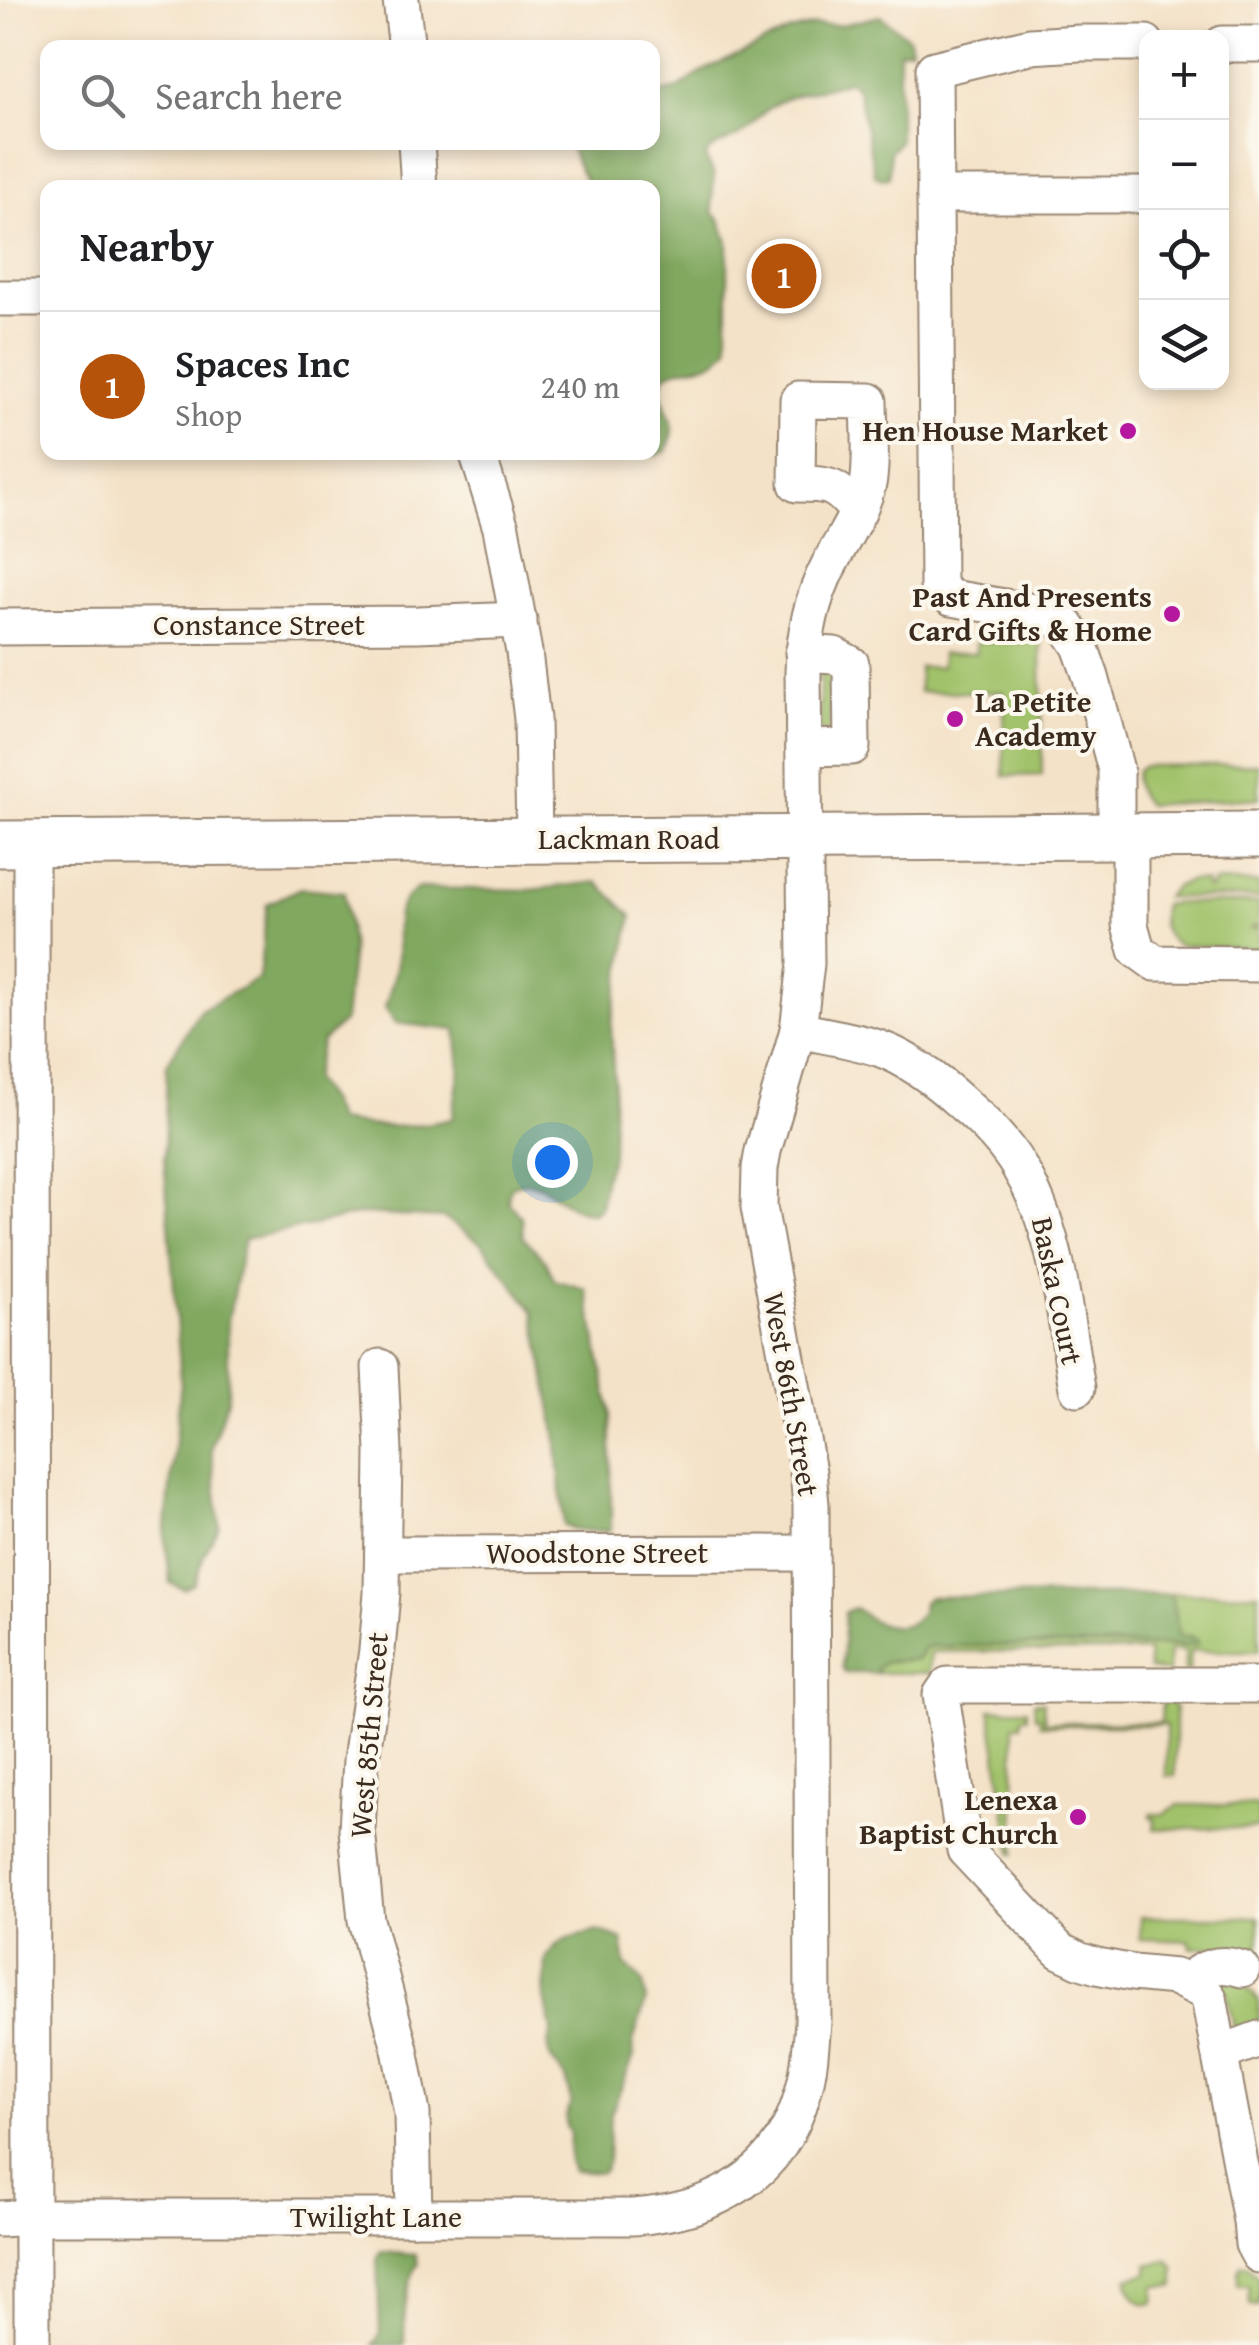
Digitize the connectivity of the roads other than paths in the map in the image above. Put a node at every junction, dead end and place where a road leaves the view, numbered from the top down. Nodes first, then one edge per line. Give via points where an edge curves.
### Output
1 (400, 0) edge
2 (405, 40) edge
3 (1139, 43) edge
4 (1229, 44) edge
5 (1259, 44) edge
6 (417, 150) edge
7 (418, 180) edge
8 (935, 194) junction
9 (1139, 194) edge
10 (0, 298) edge
11 (40, 298) edge
12 (480, 460) edge
13 (858, 512) dead end
14 (518, 620) junction
15 (0, 627) edge
16 (804, 653) junction
17 (804, 748) junction
18 (1259, 835) edge
19 (1123, 836) junction
20 (805, 838) junction
21 (534, 840) junction
22 (16, 844) edge
23 (1259, 964) edge
24 (798, 1030) junction
25 (380, 1367) dead end
26 (1078, 1388) dead end
27 (811, 1553) junction
28 (383, 1554) junction
29 (1259, 1685) edge
30 (16, 1893) edge
31 (1242, 1969) dead end
32 (1186, 1982) junction
33 (1259, 2039) edge
34 (1221, 2054) junction
35 (744, 2182) joint
36 (414, 2217) junction
37 (16, 2218) edge
38 (1259, 2255) edge
39 (32, 2345) edge

1 - 2 street
3 - 8 street via 1030,46 934,68
4 - 5 street
6 - 7 street
8 - 9 street
8 - 19 street via 938,586 952,598 1046,614 1066,625 1080,646 1116,770
10 - 11 street
12 - 14 street
13 - 16 street, West 86th Street via 826,570
14 - 15 street, Constance Street
14 - 21 street via 532,718
16 - 17 street, West 86th Street
16 - 17 street via 834,655 850,664 852,747
17 - 20 street, West 86th Street
18 - 19 main road, Lackman Road
19 - 20 main road, Lackman Road
19 - 23 street via 1137,950 1154,962
20 - 21 main road, Lackman Road
20 - 24 street, West 86th Street via 806,964
21 - 22 main road, Lackman Road
22 - 30 street
24 - 26 street, Baska Court via 880,1049 913,1066 951,1093 1009,1152 1044,1217
24 - 27 street, West 86th Street via 763,1150 759,1208 808,1472
25 - 28 street, West 85th Street
27 - 28 street, Woodstone Street
27 - 35 street, West 86th Street via 810,2060 793,2119
28 - 36 street, West 85th Street via 356,1830 366,1920 412,2113
29 - 32 street via 948,1685 941,1695 966,1850 1060,1951 1097,1966
30 - 37 street
31 - 32 street via 1208,1966
32 - 34 street via 1209,1998
33 - 34 street
34 - 38 street
35 - 36 street, Twilight Lane via 705,2203 660,2215
36 - 37 street, Twilight Lane
37 - 39 street

